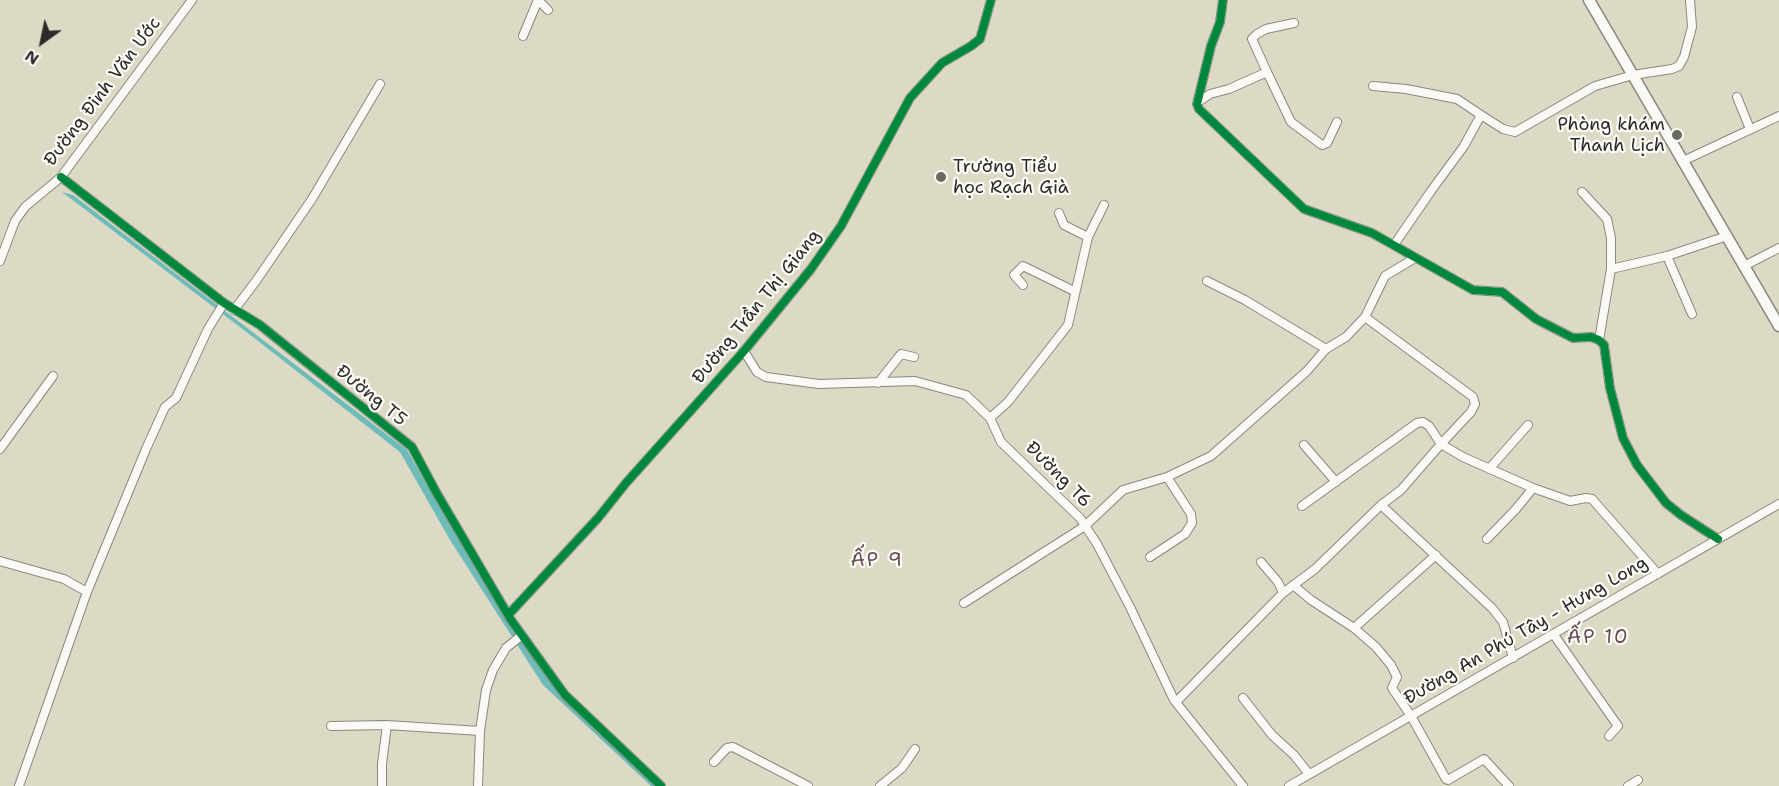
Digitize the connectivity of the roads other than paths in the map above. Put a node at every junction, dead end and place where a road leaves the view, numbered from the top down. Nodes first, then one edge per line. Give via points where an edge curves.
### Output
1 (192, 0) edge
2 (538, 0) edge
3 (991, 0) edge
4 (1223, 0) edge
5 (1589, 0) edge
6 (1690, 0) edge
7 (548, 10) dead end
8 (1294, 23) dead end
9 (523, 36) dead end
10 (1267, 72) junction
11 (1633, 75) junction
12 (380, 84) dead end
13 (1373, 86) dead end
14 (1737, 97) dead end
15 (1197, 104) junction
16 (1481, 116) junction
17 (1779, 116) edge
18 (1337, 122) dead end
19 (1750, 129) junction
20 (1683, 161) junction
21 (61, 177) junction
22 (1582, 192) dead end
23 (1104, 205) dead end
24 (1059, 213) dead end
25 (1727, 236) junction
26 (1088, 237) junction
27 (1394, 245) junction
28 (1779, 248) edge
29 (1667, 256) junction
30 (1415, 258) junction
31 (0, 261) edge
32 (1744, 266) junction
33 (1611, 269) junction
34 (1207, 281) dead end
35 (1023, 285) dead end
36 (1074, 291) junction
37 (223, 305) junction
38 (234, 310) junction
39 (1692, 314) dead end
40 (1365, 317) junction
41 (1779, 326) edge
42 (1599, 340) junction
43 (1326, 349) junction
44 (744, 351) junction
45 (914, 357) dead end
46 (53, 376) dead end
47 (878, 383) junction
48 (990, 418) junction
49 (1528, 425) dead end
50 (1441, 444) junction
51 (1304, 445) dead end
52 (0, 449) edge
53 (1489, 469) junction
54 (1167, 477) junction
55 (1336, 482) junction
56 (1533, 488) junction
57 (1779, 504) edge
58 (1381, 505) junction
59 (1302, 506) dead end
60 (1084, 526) junction
61 (1487, 538) dead end
62 (1718, 539) junction
63 (1436, 555) junction
64 (1150, 557) dead end
65 (0, 561) edge
66 (1262, 562) dead end
67 (1658, 574) junction
68 (1293, 585) junction
69 (87, 592) junction
70 (1283, 593) junction
71 (964, 603) dead end
72 (509, 614) junction
73 (1354, 628) junction
74 (1554, 635) junction
75 (518, 637) junction
76 (1513, 658) junction
77 (1243, 698) dead end
78 (1176, 702) junction
79 (1411, 716) junction
80 (387, 725) junction
81 (331, 726) dead end
82 (480, 731) junction
83 (1609, 736) dead end
84 (915, 749) dead end
85 (714, 762) dead end
86 (1309, 774) junction
87 (1638, 780) dead end
88 (19, 786) edge
89 (382, 786) edge
90 (478, 786) edge
91 (661, 786) edge
92 (808, 786) edge
93 (880, 786) edge
94 (1243, 786) edge
95 (1289, 786) edge
96 (1509, 786) edge
97 (1628, 786) edge

1 - 21 street, Đường Đinh Văn Ước
2 - 7 street
2 - 9 street
3 - 44 street, Đường Trần Thị Giang via 980,39 942,63 910,98 841,226
4 - 15 street
5 - 11 main road
6 - 11 street via 1692,27 1679,66
8 - 10 street via 1266,29 1252,39
10 - 15 street via 1210,94
10 - 18 street via 1291,122 1322,146
11 - 16 street via 1585,90 1517,132
11 - 20 main road
12 - 38 street via 312,199
13 - 16 street via 1457,99
14 - 19 street
15 - 27 street via 1304,209
16 - 27 street
17 - 19 street
19 - 20 street
20 - 25 main road
21 - 31 street, Đường Đinh Văn Ước via 25,207 15,221
21 - 37 street, Đường T5
22 - 33 street via 1608,219
23 - 26 street
24 - 26 street via 1064,225
25 - 29 street
25 - 32 main road
26 - 36 street
27 - 30 street
28 - 32 street
29 - 33 street
29 - 39 street
30 - 40 street via 1385,276
30 - 42 street via 1473,290 1502,292 1536,319 1573,338
32 - 41 main road
33 - 42 street
34 - 43 street
35 - 36 street via 1014,275 1023,266
36 - 48 street via 1064,332 1008,402
37 - 38 street, Đường T5
37 - 69 street via 176,398 167,404 160,417
38 - 72 street, Đường T5 via 260,326 412,447
40 - 43 street via 1346,337
40 - 50 street via 1475,400 1471,412
42 - 62 street via 1604,345 1623,438 1637,465 1666,503
43 - 54 street via 1307,371 1211,456
44 - 47 street, Đường T6 via 757,372 766,376 819,384
44 - 72 street, Đường Trần Thị Giang
45 - 47 street via 901,354
46 - 52 street
47 - 48 street, Đường T6 via 915,381 966,395
48 - 60 street, Đường T6 via 1001,442
49 - 53 street
50 - 53 street
50 - 55 street via 1429,426 1417,423
50 - 58 street via 1401,490
51 - 55 street
53 - 56 street
54 - 60 street via 1124,490
54 - 64 street via 1191,514 1192,523 1185,534
55 - 59 street
56 - 61 street
56 - 67 street via 1570,501 1592,500
57 - 62 street, Đường An Phú Tây - Hưng Long
58 - 63 street
58 - 68 street
60 - 71 street
60 - 78 street, Đường T6 via 1130,607
62 - 67 street, Đường An Phú Tây - Hưng Long
63 - 73 street
63 - 76 street via 1503,622
65 - 69 street via 64,579
66 - 70 street
67 - 74 street, Đường An Phú Tây - Hưng Long
68 - 70 street
68 - 73 street
69 - 88 street
70 - 78 street
72 - 75 street, Đường T5
73 - 79 street via 1396,672 1392,688
74 - 76 street, Đường An Phú Tây - Hưng Long
74 - 83 street via 1618,726
75 - 82 street via 491,675
75 - 91 street, Đường T5 via 565,695
76 - 79 street, Đường An Phú Tây - Hưng Long
77 - 86 street
78 - 94 street, Đường T6
79 - 86 street, Đường An Phú Tây - Hưng Long
79 - 96 street via 1446,779 1484,759
80 - 81 street
80 - 82 street
80 - 89 street
82 - 90 street
84 - 93 street via 902,768
85 - 92 street via 733,747
86 - 95 street, Đường An Phú Tây - Hưng Long
87 - 97 street

